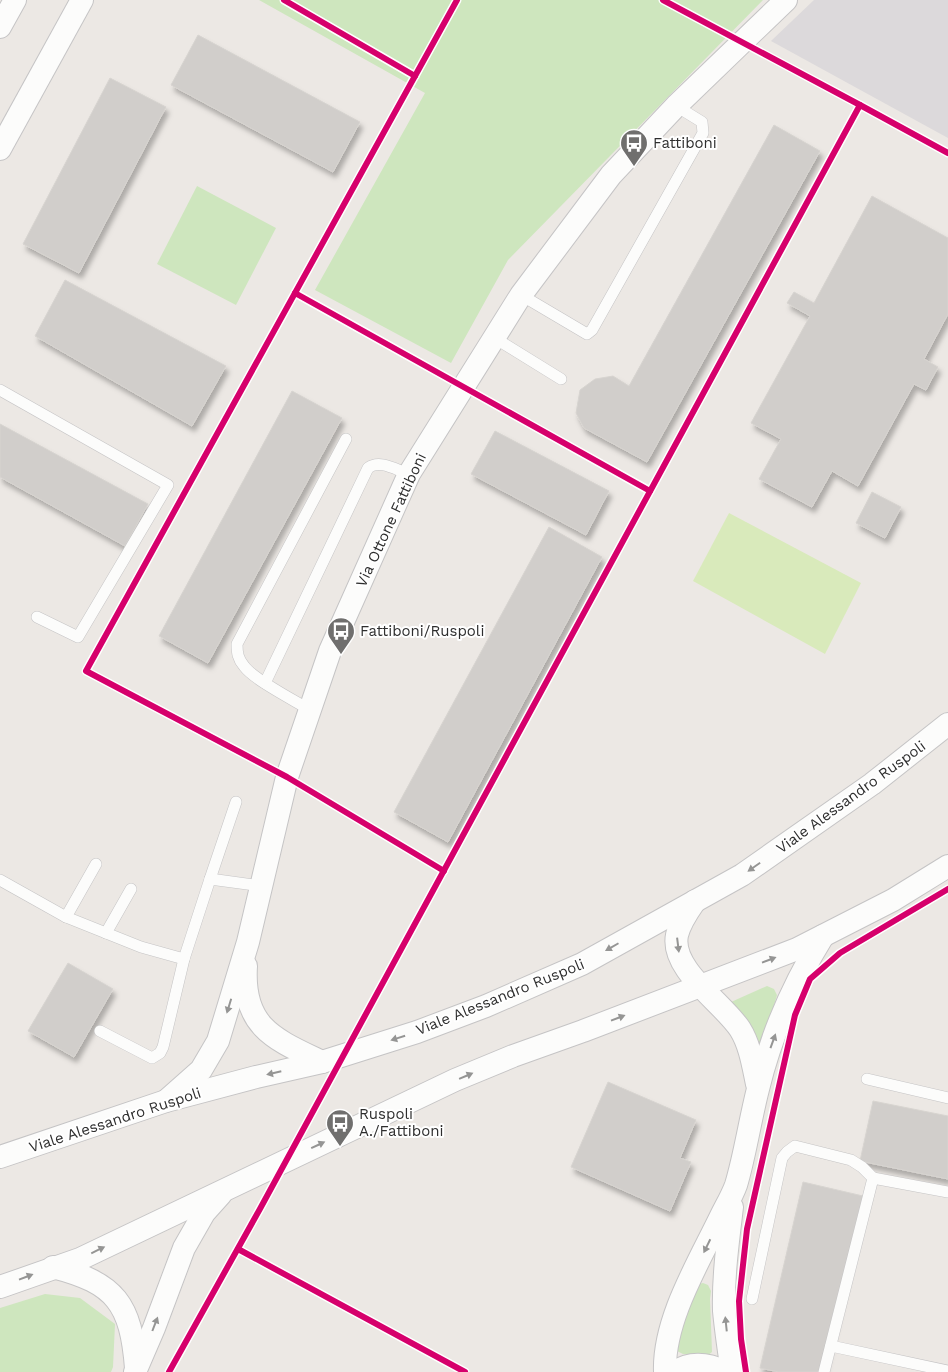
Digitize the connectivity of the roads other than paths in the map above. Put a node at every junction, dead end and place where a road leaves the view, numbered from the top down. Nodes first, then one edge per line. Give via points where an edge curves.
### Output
1 (15, 0) edge
2 (82, 0) edge
3 (786, 0) edge
4 (0, 27) edge
5 (676, 106) junction
6 (0, 149) edge
7 (521, 294) junction
8 (493, 338) junction
9 (561, 379) dead end
10 (0, 390) edge
11 (346, 439) dead end
12 (409, 474) junction
13 (37, 617) dead end
14 (265, 683) junction
15 (310, 710) junction
16 (948, 724) edge
17 (236, 802) dead end
18 (96, 864) dead end
19 (948, 866) edge
20 (210, 879) junction
21 (0, 880) edge
22 (261, 886) junction
23 (131, 889) dead end
24 (695, 901) junction
25 (66, 917) junction
26 (106, 933) junction
27 (823, 936) junction
28 (248, 942) junction
29 (184, 959) junction
30 (701, 986) junction
31 (100, 1030) dead end
32 (322, 1062) junction
33 (867, 1079) dead end
34 (758, 1087) junction
35 (948, 1098) edge
36 (166, 1101) junction
37 (0, 1157) edge
38 (873, 1178) junction
39 (735, 1186) junction
40 (227, 1188) junction
41 (948, 1192) edge
42 (53, 1267) junction
43 (0, 1287) edge
44 (752, 1299) dead end
45 (831, 1346) junction
46 (136, 1370) edge
47 (948, 1371) edge
48 (665, 1372) edge
49 (675, 1372) edge
50 (726, 1372) edge
51 (732, 1372) edge
52 (824, 1372) edge

1 - 4 street
2 - 6 street
3 - 5 street, Via Ottone Fattiboni
5 - 7 street, Via Ottone Fattiboni via 611,175
5 - 7 lane via 702,122 703,133 592,330 587,334
7 - 8 street, Via Ottone Fattiboni
8 - 9 lane
8 - 12 street, Via Ottone Fattiboni
10 - 13 lane via 168,485 78,638
11 - 14 lane via 238,644 237,655 244,667
12 - 14 lane via 380,464 368,468
12 - 15 street, Via Ottone Fattiboni via 330,651
14 - 15 lane
15 - 22 street, Via Ottone Fattiboni via 287,777
16 -> 24 street, Viale Alessandro Ruspoli via 872,784 742,875
17 - 20 lane
18 - 25 lane
19 - 27 street via 893,900
20 - 22 lane
20 - 29 lane
21 - 25 lane
22 - 28 street, Via Ottone Fattiboni
23 - 26 lane
24 -> 30 street via 685,915 677,941 683,963
24 -> 32 street, Viale Alessandro Ruspoli via 582,964 495,1002 417,1032
25 - 26 lane
26 - 29 lane
30 -> 27 street
34 -> 27 street via 794,988
28 - 32 street, Via Ottone Fattiboni via 246,984 257,1020 276,1039
28 -> 36 street, Via Ottone Fattiboni via 211,1055 196,1076
29 - 31 lane via 160,1053 152,1058
30 - 34 street via 734,1021 744,1037
40 -> 30 street via 476,1071
32 -> 36 street, Viale Alessandro Ruspoli
33 - 35 lane
34 - 39 street
36 - 37 street, Viale Alessandro Ruspoli
38 - 41 lane
38 - 44 lane via 851,1160 795,1146 787,1152 782,1158
38 - 45 lane
39 -> 48 street via 675,1317 666,1349
51 -> 39 street via 724,1295
42 -> 40 street via 80,1259
46 -> 40 street via 178,1259 204,1213
43 -> 42 street
42 - 46 street via 86,1276 118,1300 124,1308 132,1334
45 - 47 lane
45 - 52 lane
49 - 50 street via 695,1364

